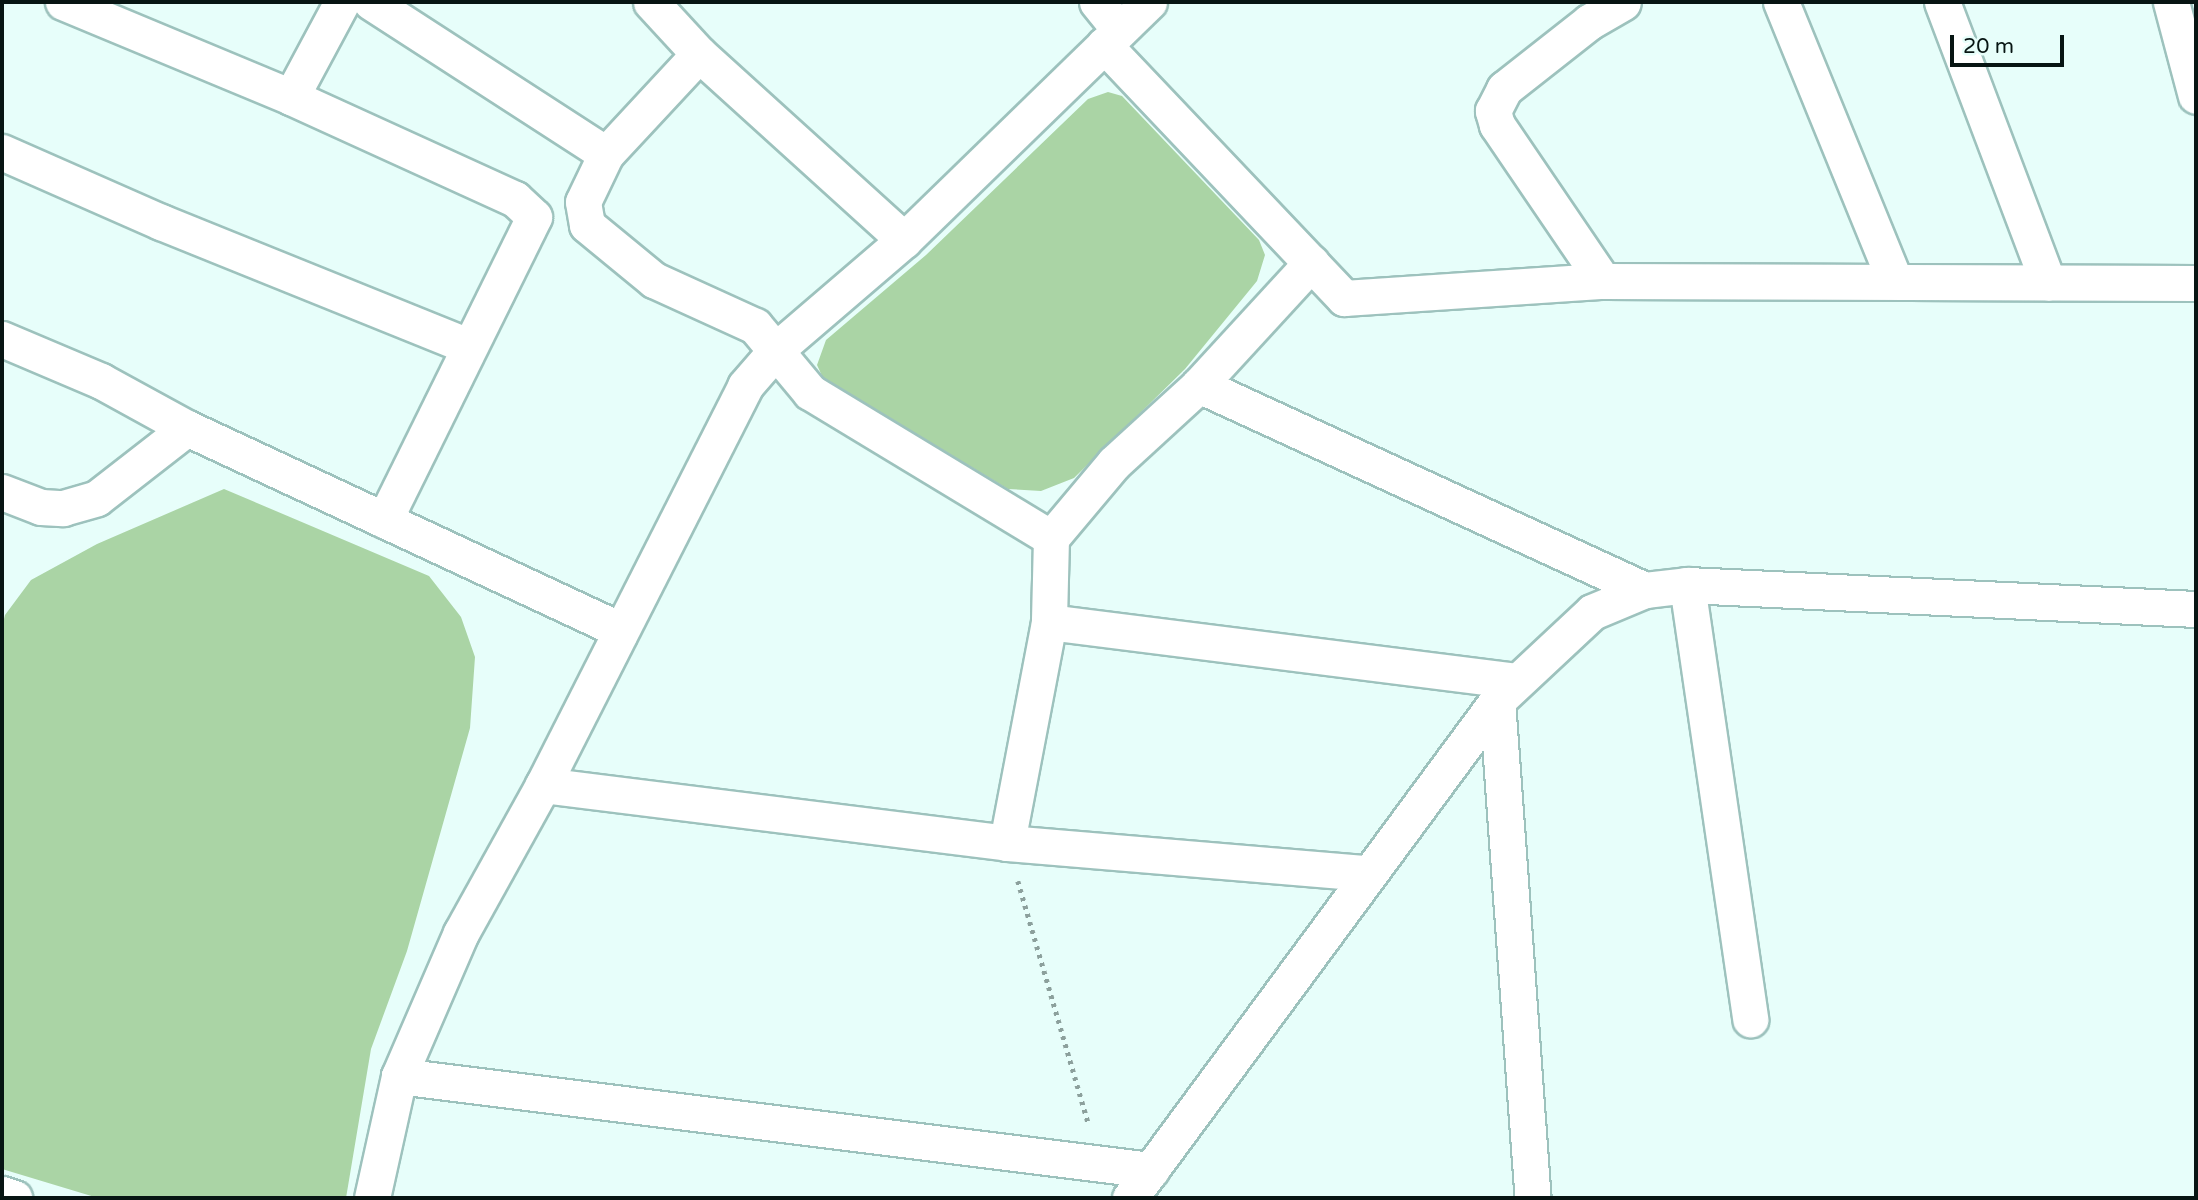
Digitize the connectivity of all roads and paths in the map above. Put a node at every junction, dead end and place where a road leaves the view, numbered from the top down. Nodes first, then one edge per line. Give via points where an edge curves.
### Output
1 (63, 2) edge
2 (342, 2) edge
3 (371, 2) edge
4 (651, 2) edge
5 (1097, 2) edge
6 (1149, 2) edge
7 (1623, 2) edge
8 (1782, 2) edge
9 (1942, 2) edge
10 (2171, 2) edge
11 (1112, 38) junction
12 (699, 54) junction
13 (2196, 96) edge
14 (291, 97) junction
15 (2, 152) edge
16 (606, 154) junction
17 (583, 202) junction
18 (534, 217) junction
19 (904, 240) junction
20 (1311, 263) junction
21 (1603, 281) junction
22 (1895, 282) junction
23 (2048, 283) junction
24 (2196, 283) edge
25 (2, 339) edge
26 (468, 346) junction
27 (777, 349) junction
28 (1199, 385) junction
29 (187, 428) junction
30 (2, 492) edge
31 (384, 520) junction
32 (1051, 538) junction
33 (1687, 584) junction
34 (1645, 590) junction
35 (2196, 609) edge
36 (1049, 622) junction
37 (621, 630) junction
38 (1506, 691) junction
39 (543, 785) junction
40 (1007, 843) junction
41 (1367, 873) junction
42 (1750, 1019) dead end
43 (399, 1076) junction
44 (1101, 1163) junction
45 (1151, 1170) junction
46 (2, 1194) edge
47 (14, 1198) edge
48 (372, 1198) edge
49 (1130, 1198) edge
50 (1533, 1198) edge

1 - 14 street
2 - 14 street
3 - 16 street
4 - 12 street
5 - 11 street
6 - 11 street
7 - 21 street via 1589,22 1504,89 1493,111 1497,125
8 - 22 street
9 - 23 street
10 - 13 street
11 - 19 street
11 - 20 street
12 - 16 street
12 - 19 street
14 - 18 street via 515,200
15 - 26 street via 161,222
16 - 17 street
17 - 18 street
17 - 27 street via 587,225 654,280 755,327
18 - 26 street
19 - 27 street
20 - 21 street via 1344,299
20 - 28 street
21 - 22 street
22 - 23 street
23 - 24 street
25 - 29 street via 101,381
26 - 31 street
27 - 32 street via 810,392
27 - 37 street via 745,386
28 - 32 street via 1114,463
28 - 34 street
29 - 30 street via 97,498 63,508 41,507
29 - 31 street
31 - 37 street
32 - 36 street
33 - 34 street
33 - 35 street
33 - 42 street
34 - 38 street via 1592,612
36 - 38 street
36 - 40 street
37 - 39 street
38 - 41 street
38 - 50 street
39 - 40 street
39 - 43 street via 461,933
40 - 41 street
40 - 44 path
41 - 45 street
43 - 44 street
43 - 48 street
44 - 45 street
45 - 49 street
46 - 47 street

